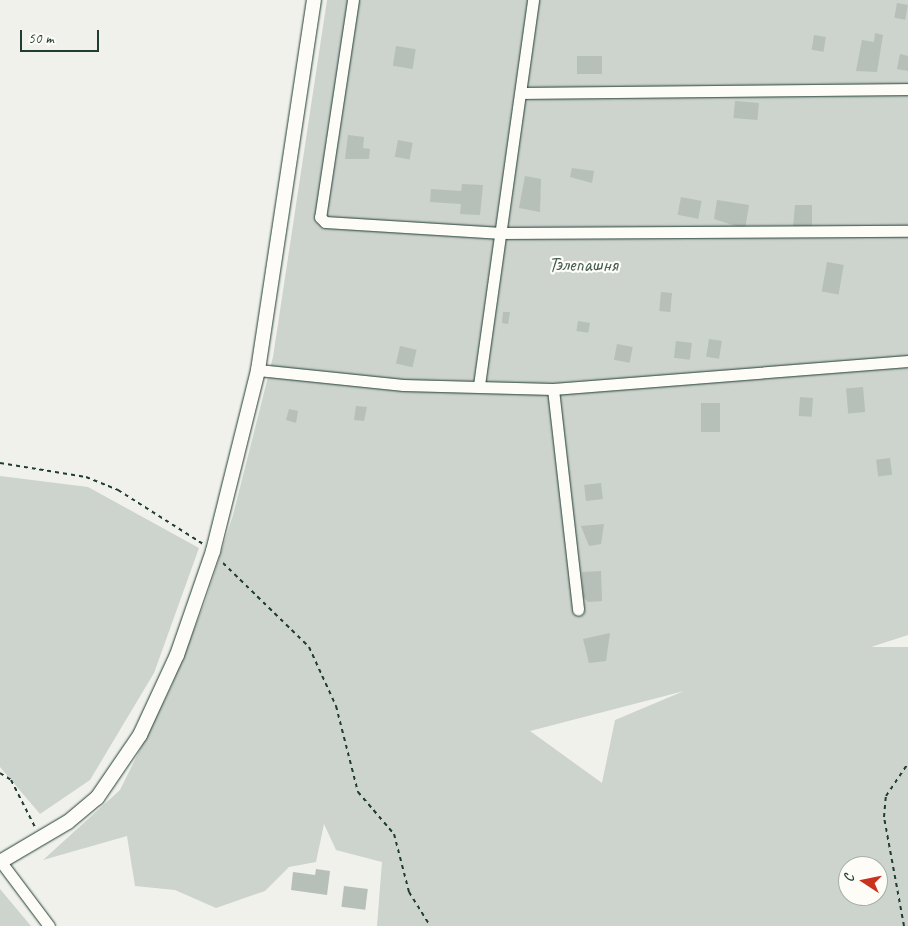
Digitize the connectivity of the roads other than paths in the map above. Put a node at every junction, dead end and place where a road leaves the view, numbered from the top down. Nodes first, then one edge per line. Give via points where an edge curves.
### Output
1 (314, 0) edge
2 (353, 0) edge
3 (533, 0) edge
4 (908, 89) edge
5 (523, 92) junction
6 (908, 231) edge
7 (498, 233) junction
8 (908, 361) edge
9 (258, 370) junction
10 (479, 386) junction
11 (553, 388) junction
12 (578, 610) dead end
13 (0, 862) edge
14 (49, 926) edge

1 - 9 street
2 - 7 street via 320,217 333,224
3 - 5 street
4 - 5 street
5 - 7 street
6 - 7 street
7 - 10 street
8 - 11 street
9 - 10 street via 403,385
9 - 13 street via 213,551 177,655 140,736 97,798
10 - 11 street
11 - 12 street
13 - 14 street

